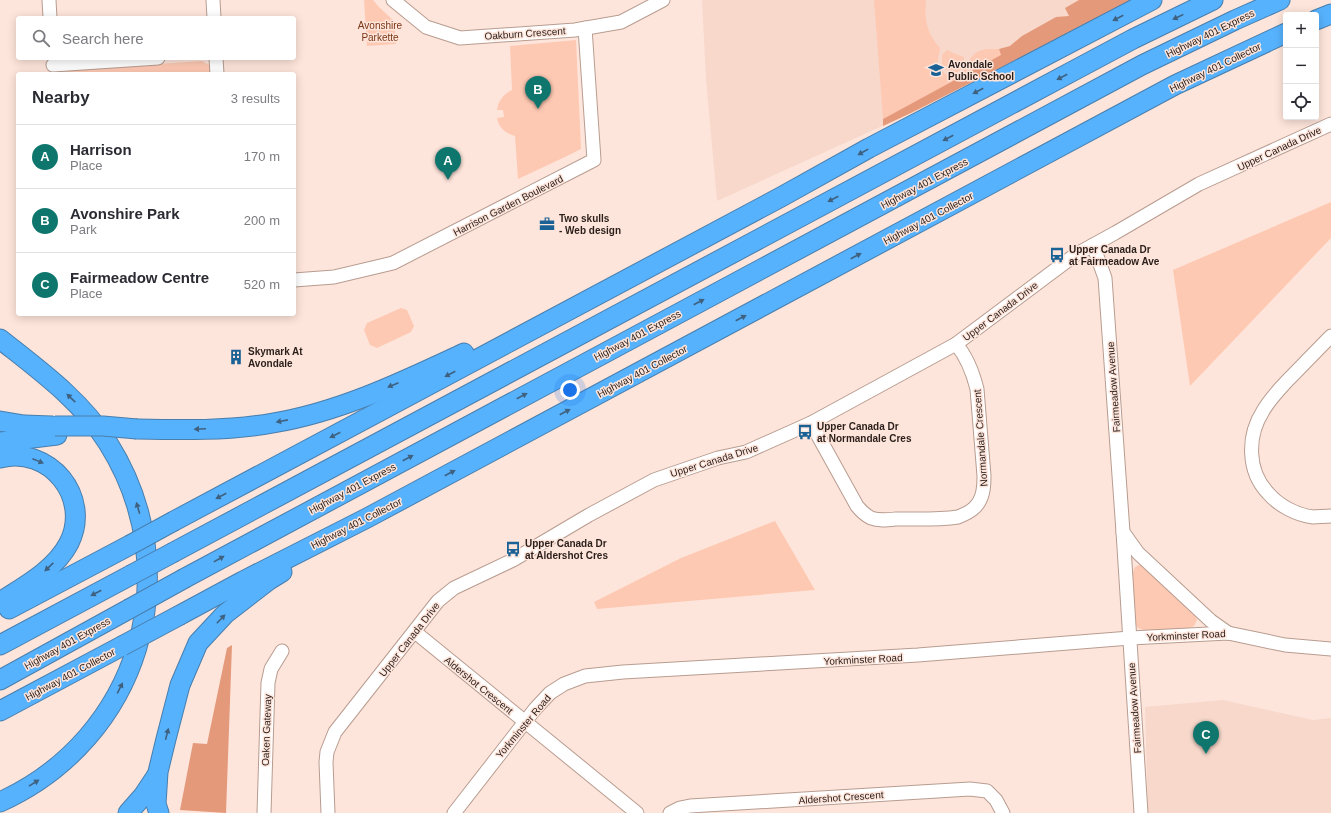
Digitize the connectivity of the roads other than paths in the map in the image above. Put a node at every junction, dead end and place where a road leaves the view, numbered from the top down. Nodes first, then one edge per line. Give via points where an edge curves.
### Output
1 (49, 0) edge
2 (213, 0) edge
3 (392, 0) edge
4 (663, 0) edge
5 (1152, 0) edge
6 (1213, 0) edge
7 (1280, 0) edge
8 (1331, 14) edge
9 (50, 16) edge
10 (214, 16) edge
11 (1319, 19) edge
12 (585, 28) junction
13 (1283, 34) edge
14 (132, 60) edge
15 (216, 60) edge
16 (53, 66) edge
17 (217, 72) edge
18 (1331, 124) edge
19 (781, 197) junction
20 (1093, 245) junction
21 (296, 280) edge
22 (1331, 336) edge
23 (0, 338) edge
24 (956, 344) junction
25 (0, 421) edge
26 (811, 423) junction
27 (56, 430) junction
28 (0, 442) edge
29 (0, 458) edge
30 (1331, 516) edge
31 (367, 518) junction
32 (1123, 532) junction
33 (0, 602) edge
34 (0, 614) edge
35 (415, 632) junction
36 (1228, 633) junction
37 (1130, 638) junction
38 (0, 645) edge
39 (1331, 649) edge
40 (282, 651) dead end
41 (0, 680) edge
42 (0, 711) edge
43 (525, 722) junction
44 (158, 772) junction
45 (0, 802) edge
46 (128, 813) edge
47 (159, 813) edge
48 (264, 813) edge
49 (328, 813) edge
50 (454, 813) edge
51 (637, 813) edge
52 (670, 813) edge
53 (1003, 813) edge
54 (1141, 813) edge

1 - 9 street
2 - 10 street
3 - 12 street, Oakburn Crescent via 426,27 460,38
4 - 12 street, Oakburn Crescent via 621,22
5 -> 19 highway via 869,148
6 -> 38 highway, bridge via 1097,58
41 -> 7 highway, Highway 401 Express, bridge via 185,578 1142,65
8 - 11 highway
12 - 21 street, Harrison Garden Boulevard via 594,160 393,263 334,277
31 -> 13 highway, Highway 401 Collector via 1175,85
14 - 16 street
15 - 17 street
18 - 20 street, Upper Canada Drive via 1199,184
19 -> 27 highway, bridge via 731,214 523,324 360,398 297,418 264,424 201,430 103,426
19 -> 34 highway, bridge
20 - 24 street, Upper Canada Drive via 1075,255
20 - 32 street, Fairmeadow Avenue via 1105,278
22 - 30 street via 1263,411 1255,432 1251,456 1260,485 1277,503 1313,517
45 -> 23 highway via 53,770 80,745 104,716 123,682 140,640 148,586 146,551 138,510 128,480 114,452 98,428 75,402
24 - 26 street, Upper Canada Drive
24 - 26 street, Normandale Crescent via 974,376 977,389 984,476 984,489 980,499 975,508 968,513 914,520 870,518 858,506
25 - 27 highway
26 - 35 street, Upper Canada Drive via 746,452 667,474 633,491 513,560 454,588 438,601
27 - 28 highway
29 -> 33 highway via 28,457 55,471 70,491 75,519 70,540 61,555 37,578
31 - 42 highway, Highway 401 Collector, bridge
44 -> 31 highway via 180,685 198,643 225,614 269,580
32 - 36 street via 1138,553 1211,621
32 - 37 street, Fairmeadow Avenue
35 - 43 street, Aldershot Crescent
35 - 49 street, Upper Canada Drive via 335,732 326,762
36 - 37 street, Yorkminster Road
36 - 39 street, Yorkminster Road via 1284,645
37 - 43 street, Yorkminster Road via 933,654 585,676 550,693
37 - 54 street, Fairmeadow Avenue
40 - 48 street, Oaken Gateway via 271,669 268,683
43 - 50 street, Yorkminster Road
43 - 51 street, Aldershot Crescent
44 - 46 highway via 143,796
44 - 47 highway via 156,804
52 - 53 street, Aldershot Crescent via 690,806 970,789 987,791

